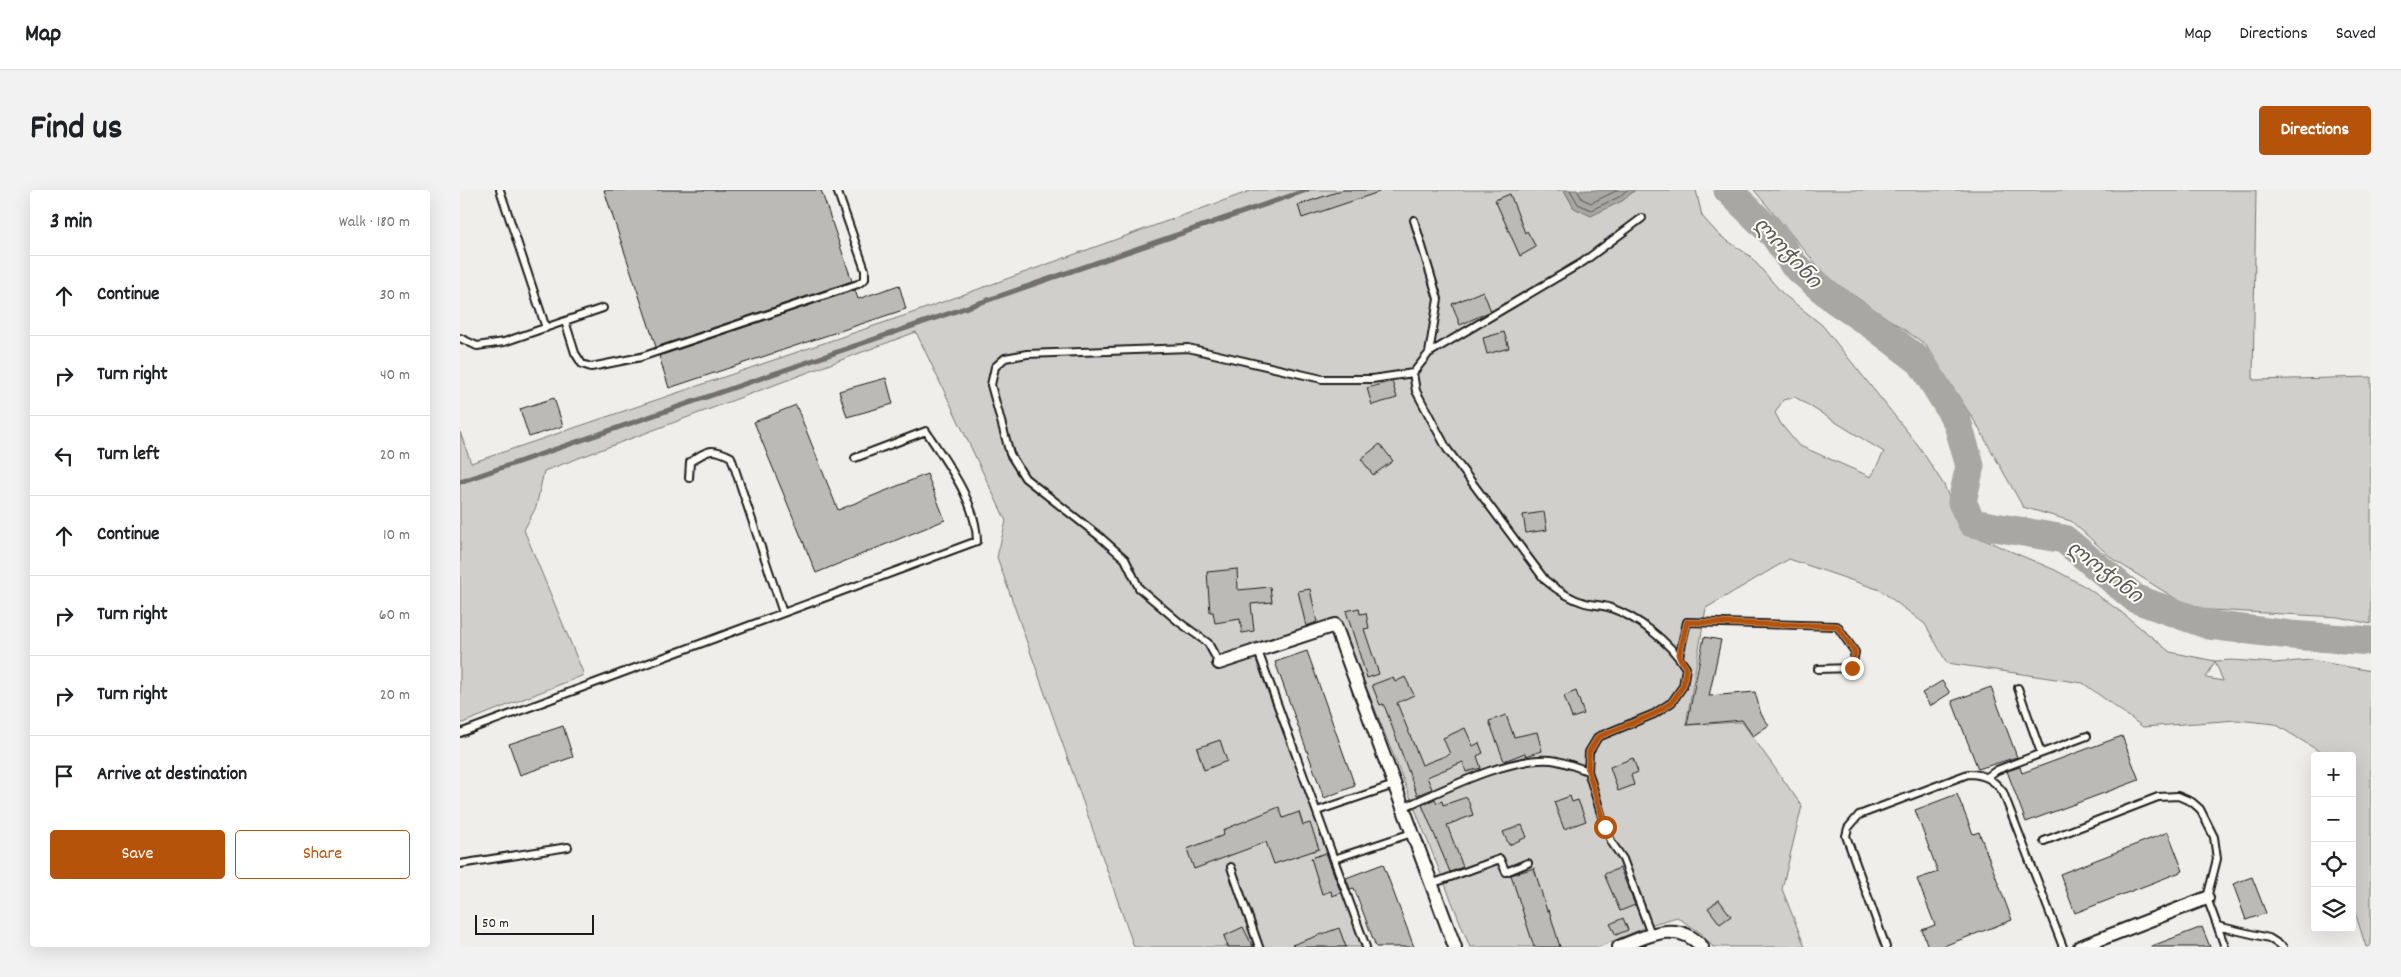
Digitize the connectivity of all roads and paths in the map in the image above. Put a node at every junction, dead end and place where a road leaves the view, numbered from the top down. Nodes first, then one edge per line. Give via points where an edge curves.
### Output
1 (500, 190) edge
2 (837, 190) edge
3 (1642, 218) dead end
4 (1414, 220) dead end
5 (603, 308) dead end
6 (565, 321) junction
7 (546, 328) junction
8 (460, 338) edge
9 (1429, 353) junction
10 (1413, 373) junction
11 (855, 458) dead end
12 (688, 478) dead end
13 (783, 613) junction
14 (1258, 651) junction
15 (1679, 656) junction
16 (1219, 663) joint
17 (1818, 669) dead end
18 (2018, 688) dead end
19 (460, 733) edge
20 (2087, 736) dead end
21 (2042, 753) junction
22 (1588, 770) junction
23 (1987, 777) junction
24 (1394, 785) junction
25 (1402, 808) junction
26 (1317, 811) junction
27 (1412, 833) junction
28 (2044, 842) dead end
29 (568, 847) dead end
30 (1334, 860) junction
31 (1528, 863) dead end
32 (460, 864) edge
33 (1232, 867) dead end
34 (1431, 884) junction
35 (2206, 898) junction
36 (2217, 926) junction
37 (1651, 934) junction
38 (1260, 947) edge
39 (1366, 947) edge
40 (1455, 947) edge
41 (1619, 947) edge
42 (1702, 947) edge
43 (1886, 947) edge
44 (2063, 947) edge
45 (2080, 947) edge
46 (2225, 947) edge
47 (2283, 947) edge

1 - 7 lane
2 - 6 lane via 865,270 865,279 858,284 641,357 591,367 582,364
3 - 9 lane via 1583,262
4 - 9 lane via 1438,299
5 - 6 lane
6 - 7 lane
7 - 8 lane via 504,342 477,346
9 - 10 lane
10 - 15 lane via 1416,390 1447,449 1545,580 1559,592 1583,603 1606,606 1634,618
10 - 16 lane via 1372,379 1322,379 1211,352 1163,347 1027,354 1005,358 995,367 991,385 1010,454 1025,478 1125,559 1140,588 1208,643
11 - 13 lane via 926,430 967,498 977,522 977,541
12 - 13 lane via 690,462 703,453 717,450 731,457
13 - 19 lane
14 - 16 street
14 - 24 street via 1335,625
14 - 26 lane
15 - 17 lane via 1687,622 1837,626 1855,652 1852,668
15 - 22 lane via 1686,668 1685,677 1672,702 1654,714 1598,737 1589,752
18 - 21 lane
20 - 21 lane
21 - 23 lane
22 - 25 lane via 1551,760 1526,762 1487,772
22 - 37 lane via 1605,827 1623,859
23 - 43 lane via 1968,774 1859,815 1848,828 1846,836
23 - 44 lane via 2003,792
24 - 25 street
24 - 26 lane
25 - 27 street
26 - 30 lane
27 - 30 lane
27 - 34 street
28 - 35 lane via 2158,798 2178,796 2200,809 2214,837 2217,859
29 - 32 lane
30 - 39 lane
31 - 34 lane via 1506,872 1500,859
33 - 38 lane
34 - 40 street
35 - 36 lane
35 - 45 street
36 - 46 lane
36 - 47 lane via 2269,938
37 - 41 street
37 - 42 street via 1677,930

